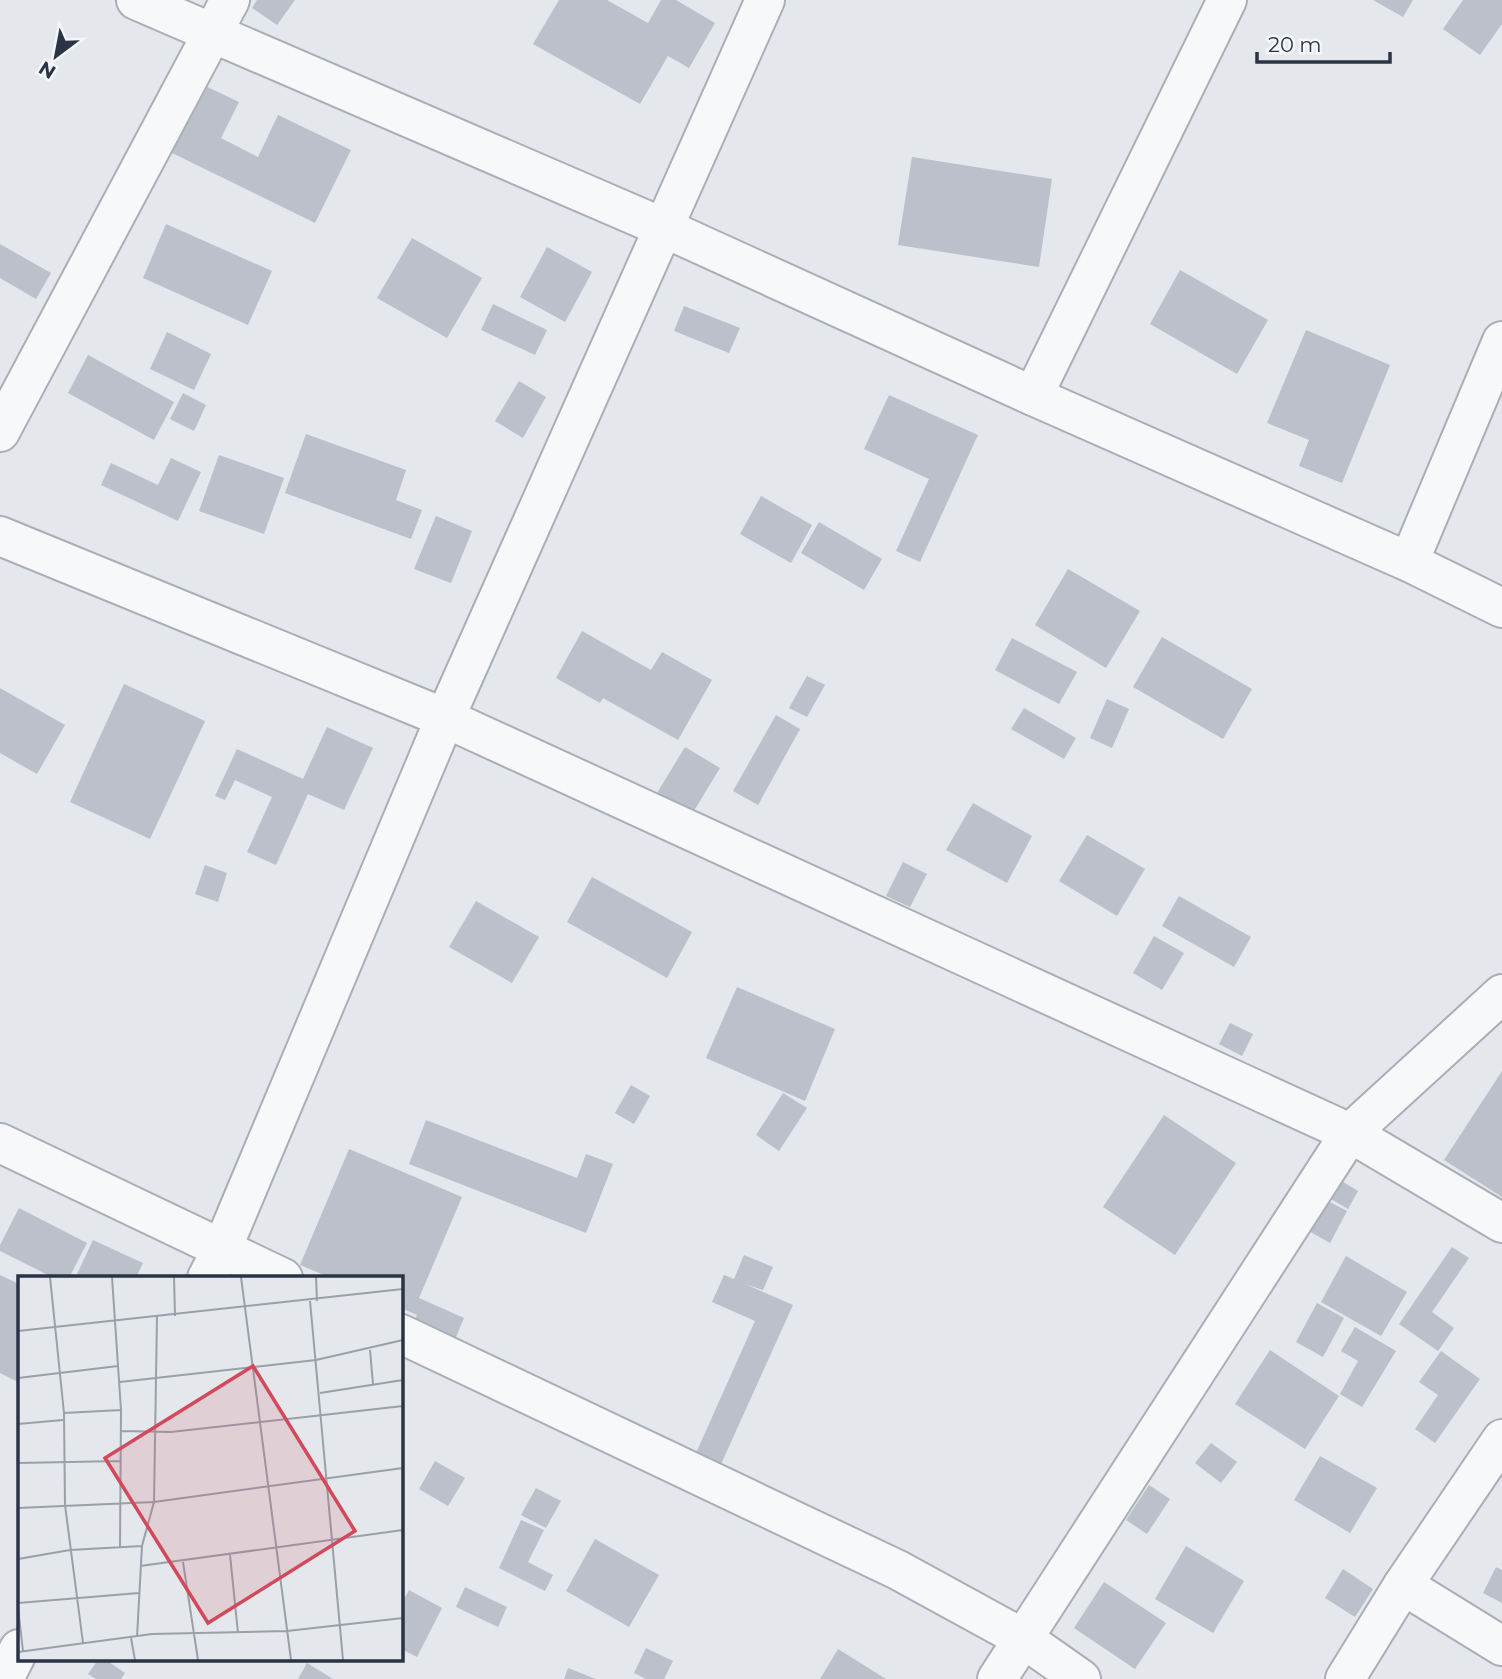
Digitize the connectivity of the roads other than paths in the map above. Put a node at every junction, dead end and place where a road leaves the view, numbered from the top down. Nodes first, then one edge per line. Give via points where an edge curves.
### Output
1 (136, 0) edge
2 (230, 0) edge
3 (765, 0) edge
4 (1227, 0) edge
5 (212, 33) junction
6 (662, 227) junction
7 (1502, 341) edge
8 (1034, 396) junction
9 (0, 432) edge
10 (0, 536) edge
11 (1409, 562) junction
12 (1502, 608) edge
13 (445, 718) junction
14 (1502, 994) edge
15 (1350, 1133) junction
16 (0, 1143) edge
17 (1502, 1223) edge
18 (215, 1264) edge
19 (273, 1276) edge
20 (402, 1334) edge
21 (1502, 1439) edge
22 (1403, 1585) junction
23 (1024, 1639) junction
24 (1502, 1646) edge
25 (18, 1651) edge
26 (3, 1678) edge
27 (997, 1679) edge
28 (1081, 1679) edge
29 (1345, 1679) edge

1 - 5 street
2 - 5 street
3 - 6 street
4 - 8 street
5 - 6 street
5 - 9 street
6 - 8 street
6 - 13 street
7 - 11 street
8 - 11 street
10 - 13 street
11 - 12 street
13 - 15 street
13 - 18 street
14 - 15 street
15 - 17 street
15 - 23 street
16 - 18 street
18 - 19 street
20 - 23 street via 898,1570
21 - 22 street
22 - 24 street
22 - 29 street
23 - 27 street
23 - 28 street
25 - 26 street

